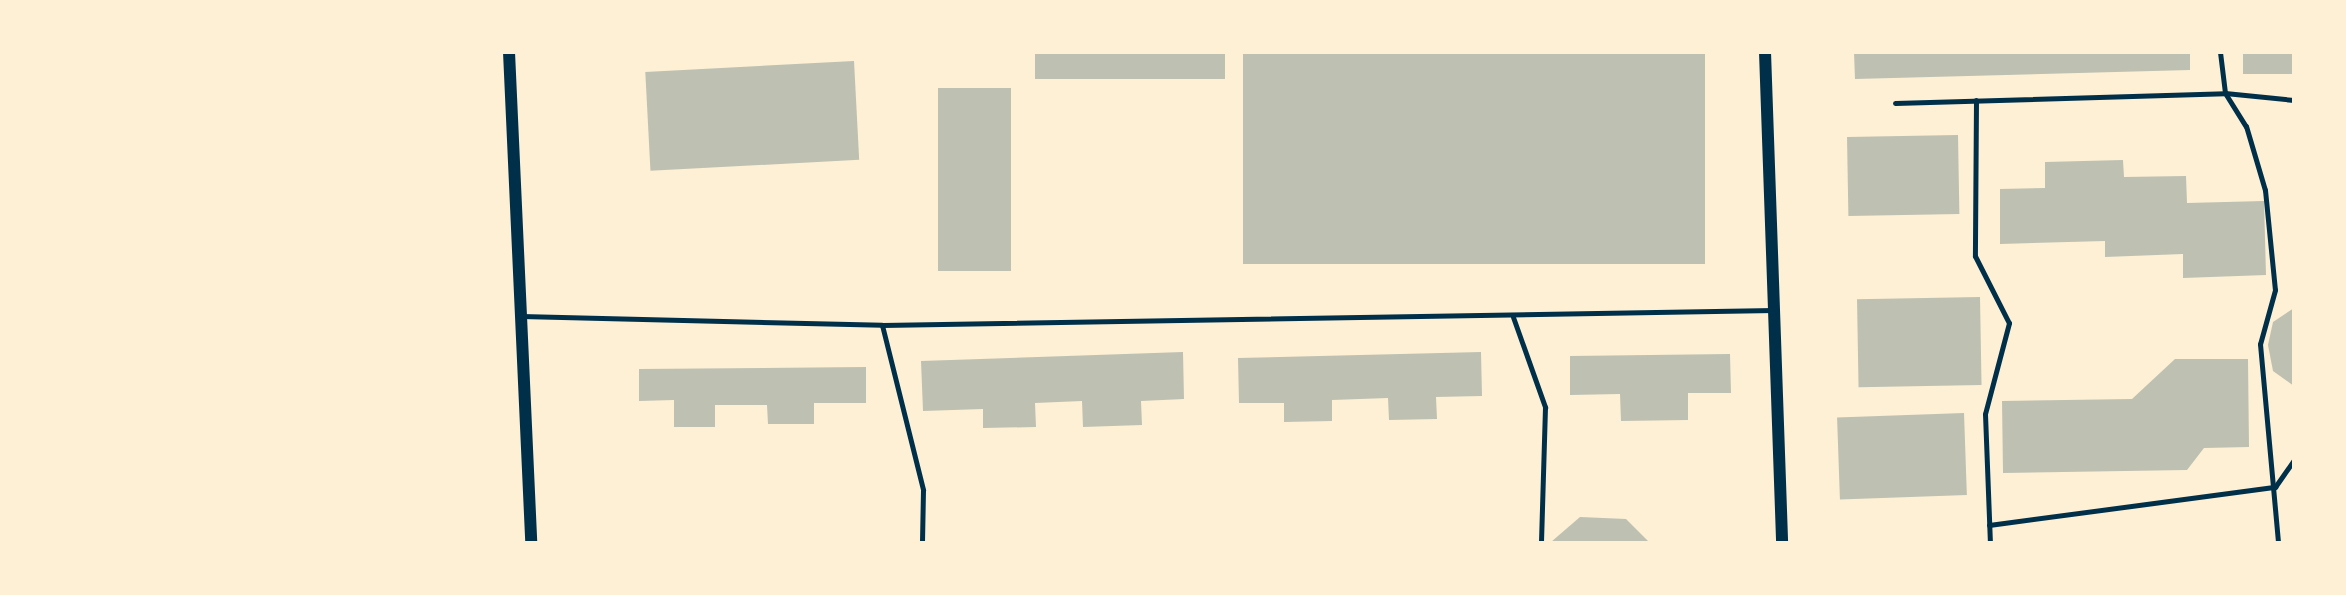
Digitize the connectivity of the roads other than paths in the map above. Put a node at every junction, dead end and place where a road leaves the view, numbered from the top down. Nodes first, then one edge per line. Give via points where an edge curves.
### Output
1 (509, 52) edge
2 (1765, 52) edge
3 (2220, 52) edge
4 (2225, 93) junction
5 (1976, 100) junction
6 (2294, 100) edge
7 (1895, 103) dead end
8 (1774, 310) junction
9 (521, 316) junction
10 (1513, 317) junction
11 (882, 325) junction
12 (2294, 460) edge
13 (2275, 487) junction
14 (1989, 525) junction
15 (531, 542) edge
16 (922, 542) edge
17 (1541, 542) edge
18 (1783, 542) edge
19 (1990, 542) edge
20 (2278, 542) edge

1 - 9 street
2 - 8 street
3 - 4 lane
4 - 5 lane
4 - 6 lane
4 - 13 lane via 2246,126 2265,190 2275,290 2260,344
5 - 7 lane
5 - 14 lane via 1975,256 2009,323 1985,414
8 - 10 lane
8 - 18 street
9 - 11 lane
9 - 15 street
10 - 11 lane
10 - 17 lane via 1545,407
11 - 16 lane via 923,490
12 - 13 lane
13 - 14 lane
13 - 20 lane
14 - 19 lane

